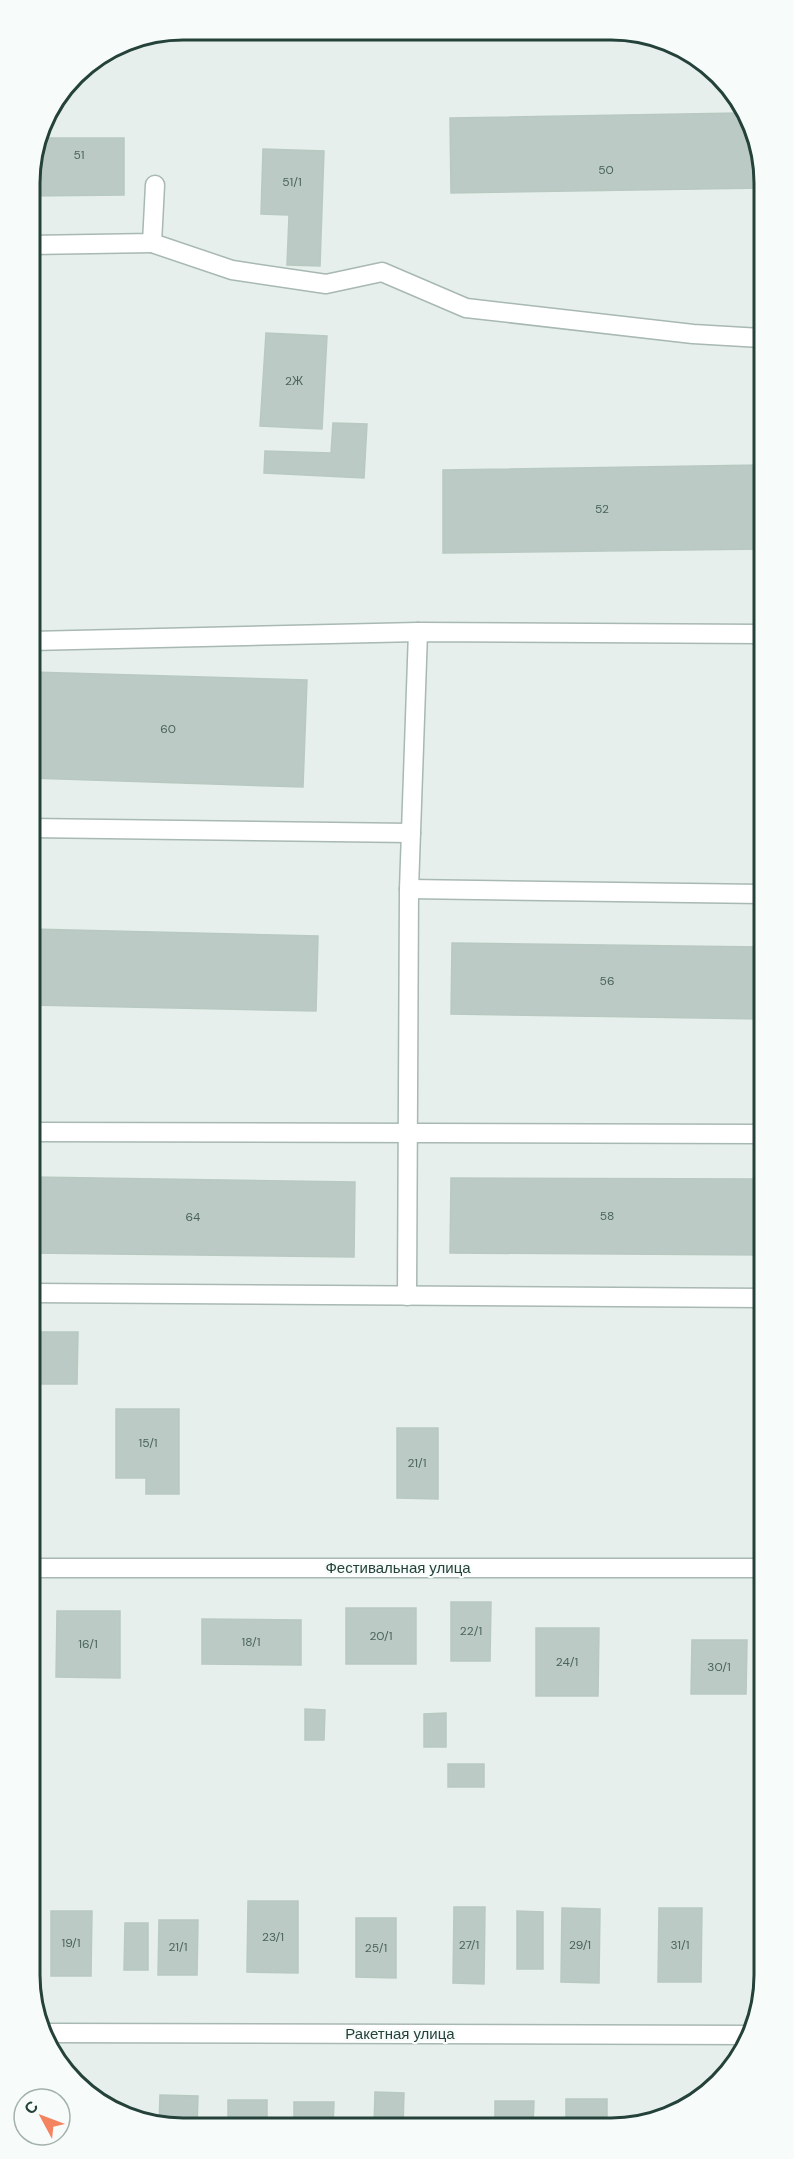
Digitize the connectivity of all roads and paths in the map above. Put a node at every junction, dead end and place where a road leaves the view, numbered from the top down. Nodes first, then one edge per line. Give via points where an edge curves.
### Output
1 (155, 185) dead end
2 (152, 243) junction
3 (41, 245) edge
4 (754, 338) edge
5 (418, 632) junction
6 (754, 634) edge
7 (41, 640) edge
8 (41, 828) edge
9 (411, 833) junction
10 (409, 889) junction
11 (754, 894) edge
12 (40, 1132) edge
13 (408, 1132) junction
14 (753, 1134) edge
15 (40, 1293) edge
16 (407, 1296) junction
17 (753, 1298) edge
18 (40, 1568) edge
19 (753, 1568) edge
20 (53, 2033) edge
21 (741, 2035) edge

1 - 2 street
2 - 3 street
2 - 4 street via 232,270 326,284 382,272 466,308
5 - 6 street
5 - 7 street
5 - 9 street
8 - 9 street
9 - 10 street
10 - 11 street
10 - 13 street
12 - 13 street
13 - 14 street
13 - 16 street
15 - 16 street
16 - 17 street
18 - 19 street, Фестивальная улица
20 - 21 street, Ракетная улица

